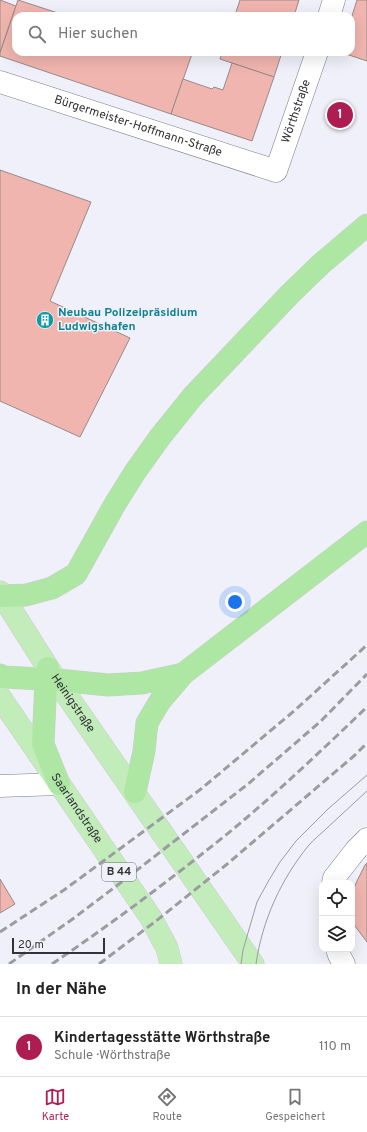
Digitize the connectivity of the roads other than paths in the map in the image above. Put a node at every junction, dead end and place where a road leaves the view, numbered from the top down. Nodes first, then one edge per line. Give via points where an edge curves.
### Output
1 (334, 0) edge
2 (330, 12) edge
3 (316, 56) edge
4 (0, 82) edge
5 (276, 171) joint
6 (367, 226) edge
7 (367, 532) edge
8 (1, 594) edge
9 (184, 674) junction
10 (0, 675) edge
11 (51, 676) junction
12 (0, 697) edge
13 (59, 784) junction
14 (0, 786) edge
15 (134, 792) junction
16 (367, 839) edge
17 (334, 880) edge
18 (338, 952) edge
19 (171, 964) edge
20 (253, 964) edge
21 (344, 964) edge

1 - 2 street
3 - 5 street, Wörthstraße
4 - 5 street, Bürgermeister-Hoffmann-Straße
6 - 8 highway via 321,264 289,295 193,396 135,472 76,574 52,588 26,595
7 - 9 highway
8 - 11 main road, Heinigstraße
9 - 11 highway via 108,685
9 - 15 highway via 160,701 147,724 144,751
10 - 11 highway
11 - 13 highway via 43,744
11 - 15 main road, Heinigstraße
12 - 13 main road, Saarlandstraße / B 44
13 - 14 street
13 - 19 main road, Saarlandstraße / B 44 via 151,918 167,948
15 - 20 main road, Heinigstraße
16 - 17 street
18 - 21 street

